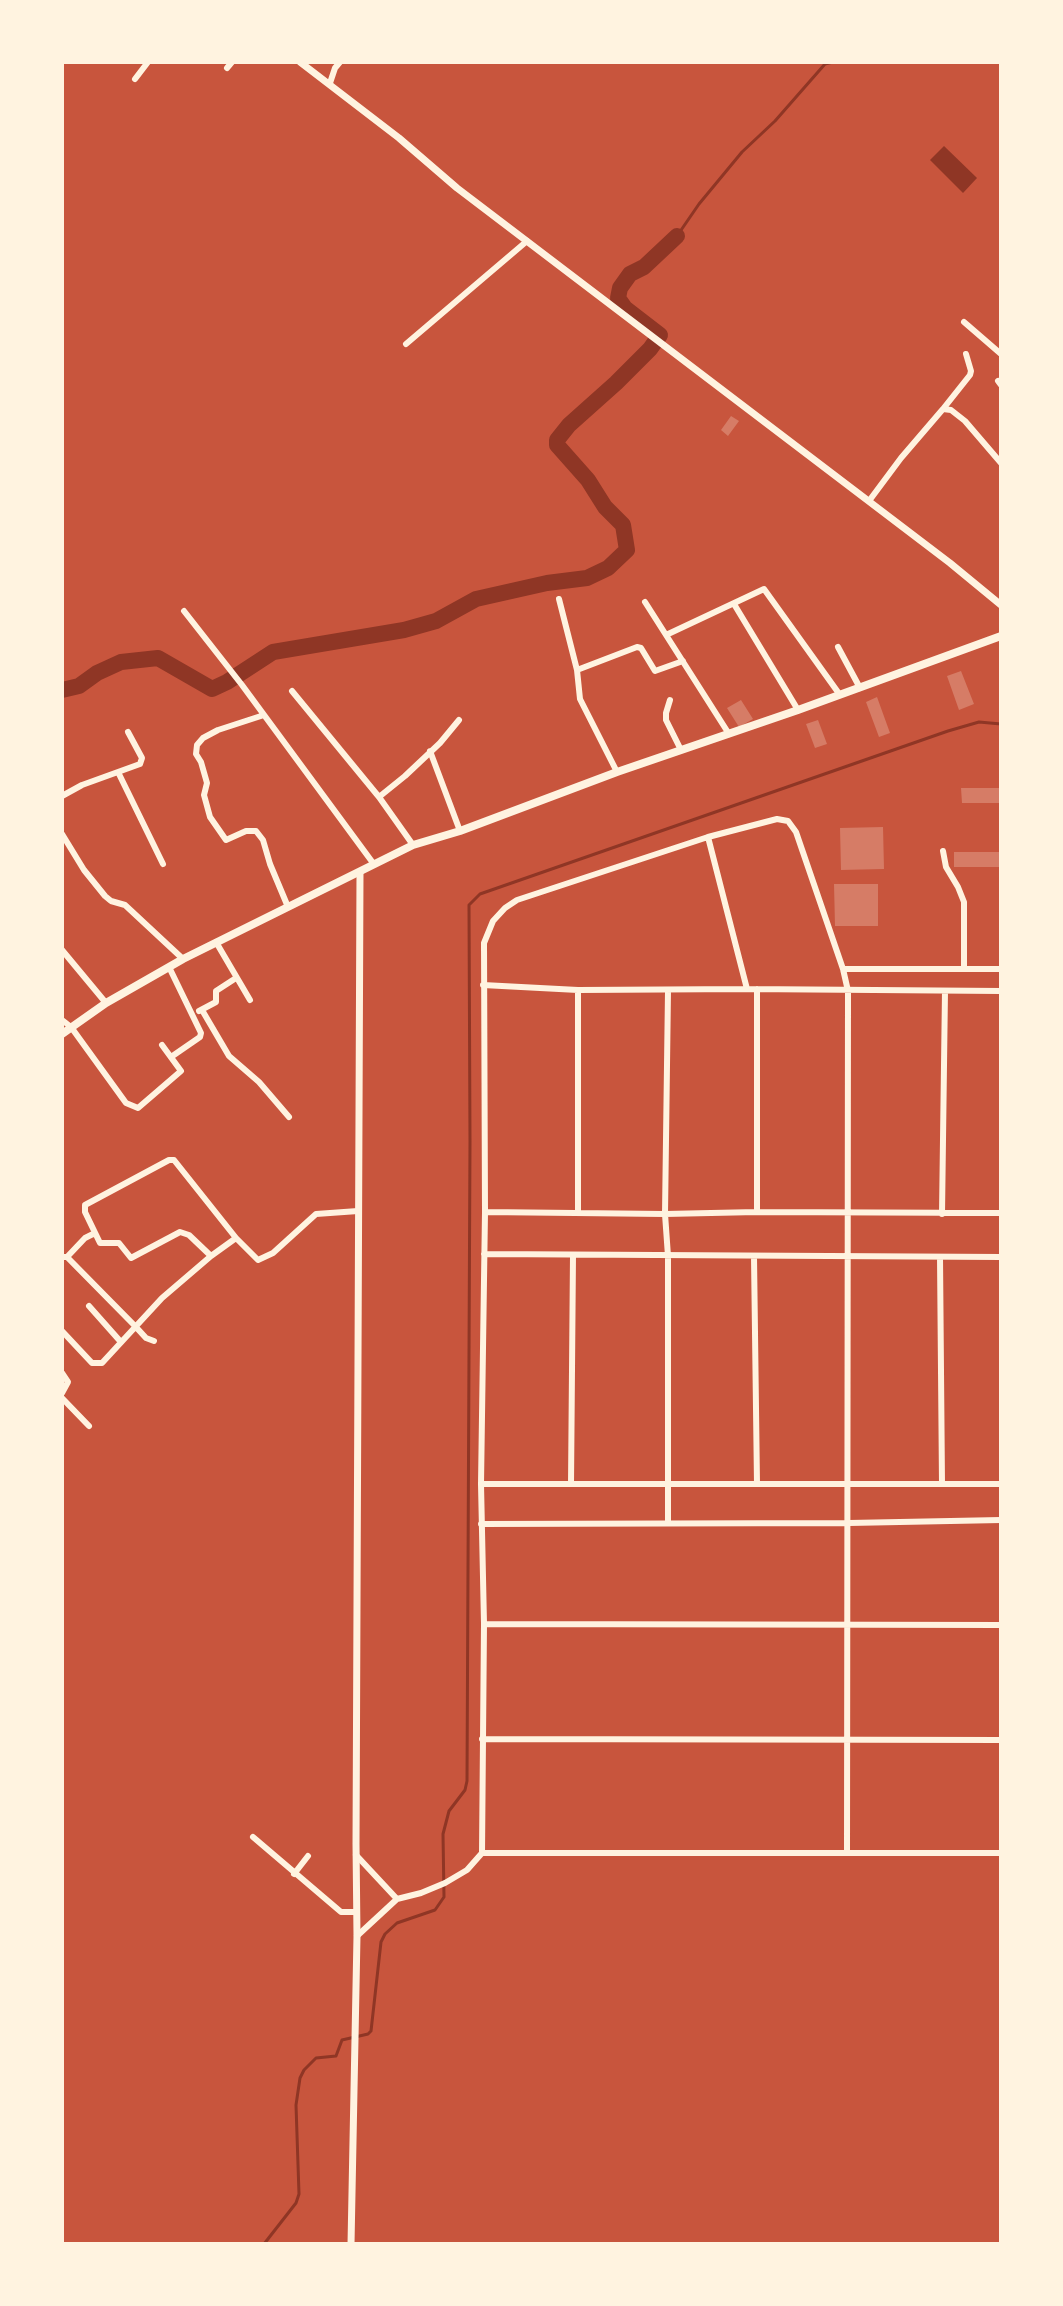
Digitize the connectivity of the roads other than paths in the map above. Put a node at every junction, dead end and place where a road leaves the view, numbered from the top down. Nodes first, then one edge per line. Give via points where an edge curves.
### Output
1 (148, 62) edge
2 (232, 62) edge
3 (340, 62) edge
4 (302, 63) edge
5 (227, 68) dead end
6 (135, 79) dead end
7 (330, 83) junction
8 (527, 241) junction
9 (964, 322) dead end
10 (406, 344) dead end
11 (966, 354) dead end
12 (1001, 354) edge
13 (943, 409) junction
14 (1001, 463) edge
15 (869, 501) junction
16 (559, 599) dead end
17 (645, 602) dead end
18 (734, 604) junction
19 (1001, 605) edge
20 (184, 611) dead end
21 (666, 635) junction
22 (1001, 636) edge
23 (838, 647) dead end
24 (683, 661) junction
25 (577, 670) junction
26 (860, 688) junction
27 (292, 691) dead end
28 (840, 695) junction
29 (670, 700) dead end
30 (798, 710) junction
31 (264, 715) junction
32 (459, 720) dead end
33 (128, 732) dead end
34 (729, 734) junction
35 (681, 750) junction
36 (430, 751) junction
37 (617, 772) junction
38 (119, 774) junction
39 (62, 796) edge
40 (379, 797) junction
41 (460, 831) junction
42 (62, 834) edge
43 (708, 837) junction
44 (413, 845) junction
45 (943, 851) dead end
46 (373, 863) junction
47 (163, 864) dead end
48 (360, 872) junction
49 (288, 907) junction
50 (216, 942) junction
51 (62, 950) edge
52 (183, 959) junction
53 (169, 967) junction
54 (964, 968) junction
55 (843, 969) junction
56 (1001, 969) edge
57 (236, 978) junction
58 (483, 985) junction
59 (747, 989) junction
60 (757, 989) junction
61 (578, 990) junction
62 (668, 991) junction
63 (848, 991) junction
64 (945, 991) junction
65 (1001, 991) edge
66 (250, 1000) dead end
67 (106, 1003) junction
68 (202, 1010) junction
69 (191, 1013) junction
70 (62, 1020) edge
71 (212, 1026) junction
72 (71, 1027) junction
73 (200, 1032) junction
74 (62, 1034) edge
75 (162, 1045) dead end
76 (171, 1057) junction
77 (289, 1117) dead end
78 (358, 1211) junction
79 (485, 1212) junction
80 (757, 1212) junction
81 (578, 1213) junction
82 (1001, 1213) edge
83 (665, 1214) junction
84 (848, 1214) junction
85 (942, 1214) junction
86 (95, 1233) junction
87 (236, 1238) junction
88 (484, 1254) junction
89 (573, 1255) junction
90 (211, 1256) junction
91 (668, 1256) junction
92 (848, 1256) junction
93 (65, 1257) edge
94 (754, 1257) junction
95 (940, 1257) junction
96 (1001, 1257) edge
97 (89, 1306) dead end
98 (135, 1326) junction
99 (62, 1331) edge
100 (120, 1341) junction
101 (154, 1341) dead end
102 (62, 1373) edge
103 (62, 1395) edge
104 (89, 1426) dead end
105 (849, 1483) junction
106 (481, 1484) junction
107 (571, 1484) junction
108 (667, 1484) junction
109 (757, 1484) junction
110 (942, 1484) junction
111 (1001, 1484) edge
112 (1001, 1520) edge
113 (668, 1522) junction
114 (849, 1523) junction
115 (481, 1524) junction
116 (484, 1624) junction
117 (849, 1624) junction
118 (1001, 1625) edge
119 (482, 1739) junction
120 (846, 1740) junction
121 (1001, 1740) edge
122 (253, 1837) dead end
123 (482, 1853) junction
124 (847, 1853) junction
125 (1001, 1853) edge
126 (356, 1855) junction
127 (308, 1856) dead end
128 (294, 1874) junction
129 (397, 1899) junction
130 (357, 1912) junction
131 (357, 1936) junction
132 (351, 2244) edge

1 - 6 street
2 - 5 street
3 - 7 street
4 - 7 street
7 - 8 street
8 - 10 street
8 - 15 street
9 - 12 street
11 - 13 street via 970,375
13 - 14 street via 965,421
13 - 15 street
15 - 19 street
16 - 25 street
17 - 21 street
18 - 21 street
18 - 28 street via 764,589
18 - 30 street
20 - 31 street
21 - 24 street
22 - 26 main road
23 - 26 street
24 - 25 street via 655,671 637,647
24 - 34 street
25 - 37 street via 580,699
26 - 28 main road
27 - 40 street
28 - 30 main road
29 - 35 street via 666,720
30 - 34 main road
31 - 46 street
31 - 49 street via 203,738 196,754 207,783 204,795 210,817 226,840 256,831
32 - 36 street
33 - 38 street via 142,761
34 - 35 main road
35 - 37 main road
36 - 40 street
36 - 41 street
37 - 41 main road
38 - 39 street
38 - 47 street
40 - 44 street
41 - 44 main road
42 - 52 street via 105,896 125,905
43 - 55 street via 777,819 791,823
43 - 58 street via 517,900 498,914 486,934
43 - 59 street
44 - 46 main road
45 - 54 street via 964,902
46 - 48 main road
48 - 49 main road
48 - 78 street
49 - 50 main road
50 - 52 main road
50 - 57 street
51 - 67 street
52 - 53 main road
53 - 67 main road
53 - 69 street
54 - 55 street
54 - 56 street
55 - 63 street
57 - 66 street
57 - 68 street via 216,991 216,1002
58 - 61 street
58 - 79 street
59 - 60 street
59 - 62 street
60 - 63 street
60 - 80 street
61 - 62 street
61 - 81 street
62 - 83 street
63 - 64 street
63 - 84 street
64 - 65 street
64 - 85 street
67 - 72 main road
68 - 69 street
68 - 71 street
69 - 73 street
70 - 72 street
71 - 73 street
71 - 77 street via 229,1056
72 - 74 main road
72 - 76 street via 126,1103 138,1108 181,1071
73 - 76 street
75 - 76 street
78 - 87 street via 316,1214 261,1260
78 - 126 street
79 - 81 street
79 - 88 street
80 - 83 street
80 - 84 street
81 - 83 street
82 - 85 street
83 - 91 street
84 - 85 street
84 - 92 street
86 - 87 street via 85,1205 171,1160
86 - 90 street via 100,1243 119,1243 133,1258 182,1232
86 - 93 street
87 - 90 street
88 - 89 street
88 - 106 street
89 - 91 street
89 - 107 street
90 - 98 street
91 - 94 street
91 - 108 street
92 - 94 street
92 - 95 street
92 - 105 street
93 - 98 street
94 - 109 street
95 - 96 street
95 - 110 street
97 - 100 street
98 - 100 street
98 - 101 street
99 - 100 street via 96,1364
102 - 103 street via 68,1382
103 - 104 street
105 - 109 street
105 - 110 street
105 - 114 street
106 - 107 street
106 - 115 street
107 - 108 street
108 - 109 street
108 - 113 street
110 - 111 street
112 - 114 street
113 - 114 street
113 - 115 street
114 - 117 street
115 - 116 street
116 - 117 street
116 - 119 street
117 - 118 street
117 - 120 street
119 - 120 street
119 - 123 street
120 - 121 street
120 - 124 street
122 - 128 street
123 - 124 street
123 - 129 street via 445,1883
124 - 125 street
126 - 129 street
126 - 130 street
127 - 128 street
128 - 130 street via 341,1912
129 - 131 street
130 - 131 street
131 - 132 street

